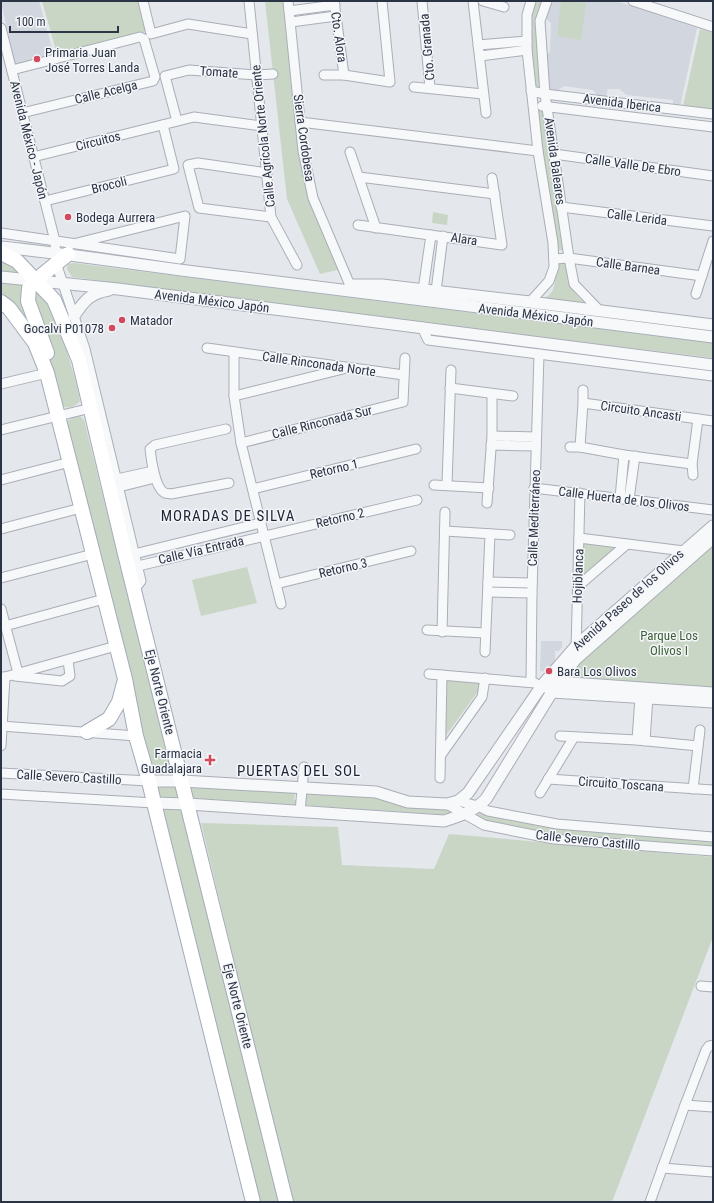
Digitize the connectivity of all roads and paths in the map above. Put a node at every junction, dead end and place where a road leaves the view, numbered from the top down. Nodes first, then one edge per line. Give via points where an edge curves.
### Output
1 (143, 1) edge
2 (249, 1) edge
3 (382, 1) edge
4 (422, 1) edge
5 (473, 1) edge
6 (483, 1) edge
7 (531, 1) edge
8 (547, 1) edge
9 (633, 1) edge
10 (334, 3) edge
11 (288, 6) edge
12 (504, 6) dead end
13 (336, 16) junction
14 (291, 22) junction
15 (1, 28) edge
16 (713, 28) edge
17 (252, 34) junction
18 (478, 44) junction
19 (527, 46) junction
20 (480, 56) junction
21 (12, 70) junction
22 (273, 74) dead end
23 (257, 75) junction
24 (324, 75) dead end
25 (344, 75) junction
26 (414, 88) dead end
27 (430, 88) junction
28 (531, 91) junction
29 (483, 94) junction
30 (545, 94) junction
31 (533, 105) junction
32 (547, 106) junction
33 (650, 107) junction
34 (22, 113) junction
35 (486, 113) dead end
36 (713, 114) edge
37 (648, 119) junction
38 (177, 121) junction
39 (300, 122) junction
40 (163, 125) junction
41 (262, 126) junction
42 (713, 127) edge
43 (538, 151) junction
44 (350, 152) dead end
45 (554, 154) junction
46 (34, 157) junction
47 (267, 173) junction
48 (713, 176) edge
49 (359, 177) junction
50 (492, 178) dead end
51 (495, 194) junction
52 (45, 201) junction
53 (561, 207) junction
54 (271, 217) junction
55 (1, 224) edge
56 (358, 225) dead end
57 (713, 226) edge
58 (376, 228) junction
59 (2, 234) edge
60 (431, 235) junction
61 (443, 236) junction
62 (55, 241) junction
63 (713, 241) edge
64 (1, 247) edge
65 (1, 253) edge
66 (63, 253) junction
67 (569, 258) junction
68 (554, 259) junction
69 (297, 265) dead end
70 (702, 276) junction
71 (1, 277) edge
72 (36, 280) junction
73 (62, 282) junction
74 (351, 288) junction
75 (118, 289) junction
76 (422, 290) junction
77 (436, 291) junction
78 (696, 294) dead end
79 (1, 302) edge
80 (530, 302) junction
81 (600, 310) junction
82 (74, 316) junction
83 (708, 324) edge
84 (422, 327) junction
85 (700, 335) junction
86 (713, 337) edge
87 (71, 342) junction
88 (207, 348) dead end
89 (85, 349) junction
90 (234, 352) junction
91 (539, 354) junction
92 (405, 358) dead end
93 (713, 365) edge
94 (348, 368) junction
95 (451, 370) dead end
96 (47, 373) junction
97 (404, 375) junction
98 (713, 376) edge
99 (1, 384) edge
100 (450, 388) junction
101 (583, 390) dead end
102 (492, 394) junction
103 (234, 396) junction
104 (513, 396) dead end
105 (583, 403) junction
106 (94, 407) junction
107 (58, 416) junction
108 (698, 419) junction
109 (713, 421) edge
110 (226, 429) dead end
111 (1, 430) edge
112 (491, 440) junction
113 (536, 441) junction
114 (241, 442) junction
115 (103, 444) junction
116 (570, 447) dead end
117 (580, 447) junction
118 (416, 449) dead end
119 (624, 455) junction
120 (635, 456) junction
121 (70, 462) junction
122 (692, 464) junction
123 (154, 475) junction
124 (693, 475) dead end
125 (1, 480) edge
126 (118, 483) junction
127 (229, 483) dead end
128 (447, 484) junction
129 (434, 485) dead end
130 (489, 488) junction
131 (534, 488) junction
132 (253, 489) junction
133 (580, 493) junction
134 (624, 499) junction
135 (417, 500) dead end
136 (487, 503) dead end
137 (81, 508) junction
138 (713, 510) edge
139 (445, 512) dead end
140 (261, 523) junction
141 (713, 526) edge
142 (1, 529) edge
143 (445, 531) junction
144 (490, 534) junction
145 (510, 535) dead end
146 (264, 536) junction
147 (579, 538) junction
148 (713, 538) edge
149 (186, 541) junction
150 (627, 544) junction
151 (411, 551) dead end
152 (684, 551) junction
153 (189, 553) junction
154 (93, 554) junction
155 (134, 554) junction
156 (138, 566) junction
157 (1, 578) edge
158 (488, 582) junction
159 (532, 583) junction
160 (276, 584) junction
161 (578, 587) junction
162 (134, 590) junction
163 (488, 592) junction
164 (532, 593) junction
165 (104, 599) junction
166 (281, 604) dead end
167 (1, 610) edge
168 (5, 626) junction
169 (427, 630) dead end
170 (442, 632) junction
171 (485, 633) junction
172 (116, 646) junction
173 (576, 646) junction
174 (485, 652) dead end
175 (576, 659) junction
176 (68, 660) junction
177 (429, 674) dead end
178 (442, 675) junction
179 (8, 676) edge
180 (485, 678) junction
181 (125, 679) junction
182 (531, 680) junction
183 (550, 684) junction
184 (713, 693) edge
185 (644, 697) junction
186 (713, 702) edge
187 (2, 726) edge
188 (700, 730) dead end
189 (88, 732) junction
190 (136, 736) junction
191 (560, 736) dead end
192 (574, 737) junction
193 (641, 741) junction
194 (1, 746) edge
195 (698, 746) junction
196 (441, 755) junction
197 (304, 767) dead end
198 (1, 774) edge
199 (440, 778) dead end
200 (548, 779) junction
201 (149, 780) junction
202 (182, 781) junction
203 (303, 788) junction
204 (693, 789) junction
205 (713, 790) edge
206 (540, 793) dead end
207 (1, 794) edge
208 (458, 801) junction
209 (154, 803) junction
210 (188, 804) junction
211 (446, 804) junction
212 (478, 806) junction
213 (300, 812) junction
214 (464, 815) junction
215 (444, 821) joint
216 (713, 837) edge
217 (713, 851) edge
218 (701, 986) dead end
219 (713, 987) edge
220 (713, 1045) edge
221 (685, 1105) junction
222 (713, 1107) edge
223 (662, 1168) junction
224 (713, 1172) edge
225 (253, 1202) edge
226 (286, 1202) edge
227 (650, 1202) edge

1 - 17 street via 151,34 188,24
2 - 17 street, Calle Agrícola Norte Oriente
3 - 25 street, Cto. Alora via 390,82
4 - 27 street, Cto. Granada
5 - 18 street
6 - 12 street
7 - 19 street, Avenida Baleares via 527,15
8 - 30 street, Avenida Baleares via 540,21
9 - 16 street
10 - 11 street
10 - 13 street, Cto. Alora
11 - 14 street, Sierra Cordobesa
13 - 14 street
13 - 25 street, Cto. Alora
14 - 39 street, Sierra Cordobesa
15 - 21 street, Avenida México - Japón
17 - 23 street, Calle Agrícola Norte Oriente
18 - 19 street
18 - 20 street
19 - 20 street
19 - 28 street, Avenida Baleares
20 - 29 street
21 - 34 street, Avenida México - Japón
21 - 34 street, Calle Acelga via 140,37 144,39 155,77 153,81
22 - 23 street, Tomate
23 - 38 street, Tomate via 189,70 165,76
23 - 41 street, Calle Agrícola Norte Oriente
24 - 25 street
26 - 27 street
27 - 29 street, Cto. Granada
28 - 30 street, Avenida Iberica
28 - 31 street, Avenida Baleares
29 - 35 street
30 - 32 street, Avenida Baleares
30 - 33 street, Avenida Iberica
31 - 32 street, Avenida Iberica
31 - 43 street, Avenida Baleares
32 - 37 street, Avenida Iberica
32 - 45 street, Avenida Baleares
33 - 36 street, Avenida Iberica
33 - 37 street
34 - 46 street, Avenida México - Japón
37 - 42 street, Avenida Iberica
38 - 40 street, Circuitos
38 - 41 street, Circuitos via 194,117
39 - 43 street
39 - 74 street, Sierra Cordobesa via 313,198
40 - 46 street, Circuitos
40 - 52 street, Brocoli via 174,169
41 - 47 street, Calle Agrícola Norte Oriente
43 - 68 street, Avenida Baleares
44 - 49 street
45 - 48 street, Calle Valle De Ebro
45 - 53 street, Avenida Baleares
46 - 52 street, Avenida México - Japón
47 - 54 street, Calle Agrícola Norte Oriente
47 - 54 street via 198,163 188,165 199,208
49 - 51 street
49 - 58 street
50 - 51 street, Alara
51 - 61 street, Alara via 502,245
52 - 62 street, Avenida México - Japón
53 - 57 street, Calle Lerida
53 - 67 street, Avenida Baleares
54 - 69 street, Calle Agrícola Norte Oriente
55 - 59 street
56 - 58 street, Alara
58 - 60 street, Alara
59 - 62 street
60 - 61 street, Alara
60 - 76 street
61 - 77 street
62 - 66 street, Avenida México - Japón
62 - 66 street
63 - 70 street
64 - 66 street, Avenida México Japón
65 - 72 main road, Eje Norte Oriente via 17,261
66 - 66 street via 180,259 185,216 170,220
66 - 72 main road
66 - 73 street, Avenida México - Japón
66 - 74 street, Avenida México Japón via 229,276 336,289
67 - 68 street, Calle Barnea
67 - 70 street, Calle Barnea
67 - 81 street, Avenida Baleares via 574,284
68 - 80 street, Avenida Baleares via 549,281
70 - 78 street
71 - 72 street, Avenida México Japón
72 - 73 street, Avenida México Japón
72 - 87 main road, Eje Norte Oriente via 54,300
72 - 96 main road via 29,288 28,301 50,364
73 - 75 street, Avenida México Japón
73 - 82 street, Avenida México - Japón
74 - 76 street, Avenida México Japón via 382,284
74 - 85 street, Avenida México Japón
75 - 82 street via 102,291 91,296 83,302
75 - 84 street, Avenida México Japón
76 - 77 street, Avenida México Japón
77 - 80 street, Avenida México Japón
79 - 96 main road via 9,308 35,343
80 - 81 street, Avenida México Japón
81 - 83 street, Avenida México Japón
82 - 89 street, Avenida México - Japón
83 - 85 street
84 - 91 street via 428,340
84 - 93 street, Avenida México Japón
85 - 86 street, Avenida México Japón
87 - 89 main road
87 - 106 main road, Eje Norte Oriente
88 - 90 street, Calle Rinconada Norte
89 - 106 street, Avenida México - Japón
90 - 94 street, Calle Rinconada Norte
90 - 103 street
91 - 98 street
91 - 113 street, Calle Mediterráneo
92 - 97 street
94 - 97 street, Calle Rinconada Norte
94 - 103 street
95 - 100 street
96 - 99 street
96 - 107 main road
97 - 114 street, Calle Rinconada Sur via 403,402
100 - 102 street
100 - 128 street
101 - 105 street, Circuito Ancasti
102 - 104 street
102 - 112 street
103 - 114 street
105 - 108 street, Circuito Ancasti
105 - 117 street, Circuito Ancasti
106 - 107 street
106 - 115 main road, Eje Norte Oriente
107 - 111 street
107 - 121 main road
108 - 109 street, Circuito Ancasti
108 - 122 street, Circuito Ancasti
110 - 123 street via 155,445 150,449
112 - 113 street
112 - 130 street
113 - 131 street, Calle Mediterráneo
114 - 132 street
115 - 126 street
115 - 162 main road, Eje Norte Oriente
116 - 117 street
117 - 119 street
118 - 132 street, Retorno 1
119 - 120 street
119 - 134 street
120 - 122 street
120 - 134 street
121 - 125 street
121 - 137 main road
122 - 124 street, Circuito Ancasti
123 - 126 street
123 - 127 street via 162,491 171,494
126 - 155 street
128 - 129 street
128 - 130 street
130 - 136 street
131 - 133 street, Calle Huerta de los Olivos
131 - 159 street, Calle Mediterráneo
132 - 140 street
133 - 134 street, Calle Huerta de los Olivos
133 - 147 street, Hojiblanca
134 - 138 street, Calle Huerta de los Olivos
135 - 146 street, Retorno 2
137 - 142 street
137 - 154 main road
139 - 143 street
140 - 146 street
140 - 149 street, Calle Vía Entrada
141 - 152 street, Avenida Paseo de los Olivos
143 - 144 street
143 - 170 street
144 - 145 street
144 - 158 street
146 - 153 street, Calle Vía Entrada
146 - 160 street
147 - 150 street
147 - 161 street, Hojiblanca
148 - 175 street, Avenida Paseo de los Olivos
149 - 153 street
149 - 155 street, Calle Vía Entrada
150 - 152 street
150 - 161 street
151 - 160 street, Retorno 3
152 - 173 street, Avenida Paseo de los Olivos
153 - 156 street, Calle Vía Entrada
154 - 157 street
154 - 165 main road
155 - 156 street
156 - 162 street via 141,581
158 - 159 street
158 - 163 street
159 - 164 street, Calle Mediterráneo
160 - 166 street
161 - 173 street, Hojiblanca
162 - 202 main road, Eje Norte Oriente
163 - 164 street
163 - 171 street
164 - 182 street, Calle Mediterráneo
165 - 168 street
165 - 172 main road
167 - 168 street
168 - 179 street
169 - 170 street
170 - 171 street
171 - 174 street
172 - 176 street
172 - 181 main road
173 - 175 street, Hojiblanca
173 - 183 street, Avenida Paseo de los Olivos
175 - 183 street, Avenida Paseo de los Olivos
176 - 179 street
176 - 179 street via 70,676 62,681
177 - 178 street
178 - 180 street
178 - 196 street
179 - 187 street
180 - 182 street
180 - 196 street via 482,697
181 - 189 main road via 119,702 109,718
181 - 190 main road
182 - 183 street
183 - 184 street
183 - 185 street
183 - 208 street, Avenida Paseo de los Olivos via 468,793
183 - 212 street, Avenida Paseo de los Olivos via 486,799
185 - 186 street
185 - 193 street
187 - 189 street
187 - 194 street
188 - 195 street
189 - 190 street
190 - 201 main road
191 - 192 street
192 - 193 street
192 - 200 street
193 - 195 street
195 - 204 street
196 - 199 street
197 - 203 street
198 - 201 street, Calle Severo Castillo
200 - 204 street, Circuito Toscana
200 - 206 street
201 - 202 street, Calle Severo Castillo
201 - 209 main road
202 - 203 street, Calle Severo Castillo
202 - 210 main road, Eje Norte Oriente
203 - 211 street, Calle Severo Castillo via 376,792 408,802
203 - 213 street
204 - 205 street, Circuito Toscana
207 - 209 street, Calle Severo Castillo
208 - 211 street, Calle Severo Castillo
208 - 212 street, Calle Severo Castillo
209 - 210 street, Calle Severo Castillo
209 - 225 main road
210 - 213 street, Calle Severo Castillo
210 - 226 main road, Eje Norte Oriente
211 - 214 street, Calle Severo Castillo
212 - 214 street, Avenida Paseo de los Olivos
212 - 216 street, Calle Severo Castillo via 488,811 557,824
213 - 215 street, Calle Severo Castillo
214 - 215 street, Avenida Paseo de los Olivos
214 - 217 street, Calle Severo Castillo via 484,825 554,839
218 - 219 street
220 - 221 street via 706,1050
221 - 222 street
221 - 223 street
223 - 224 street
223 - 227 street

